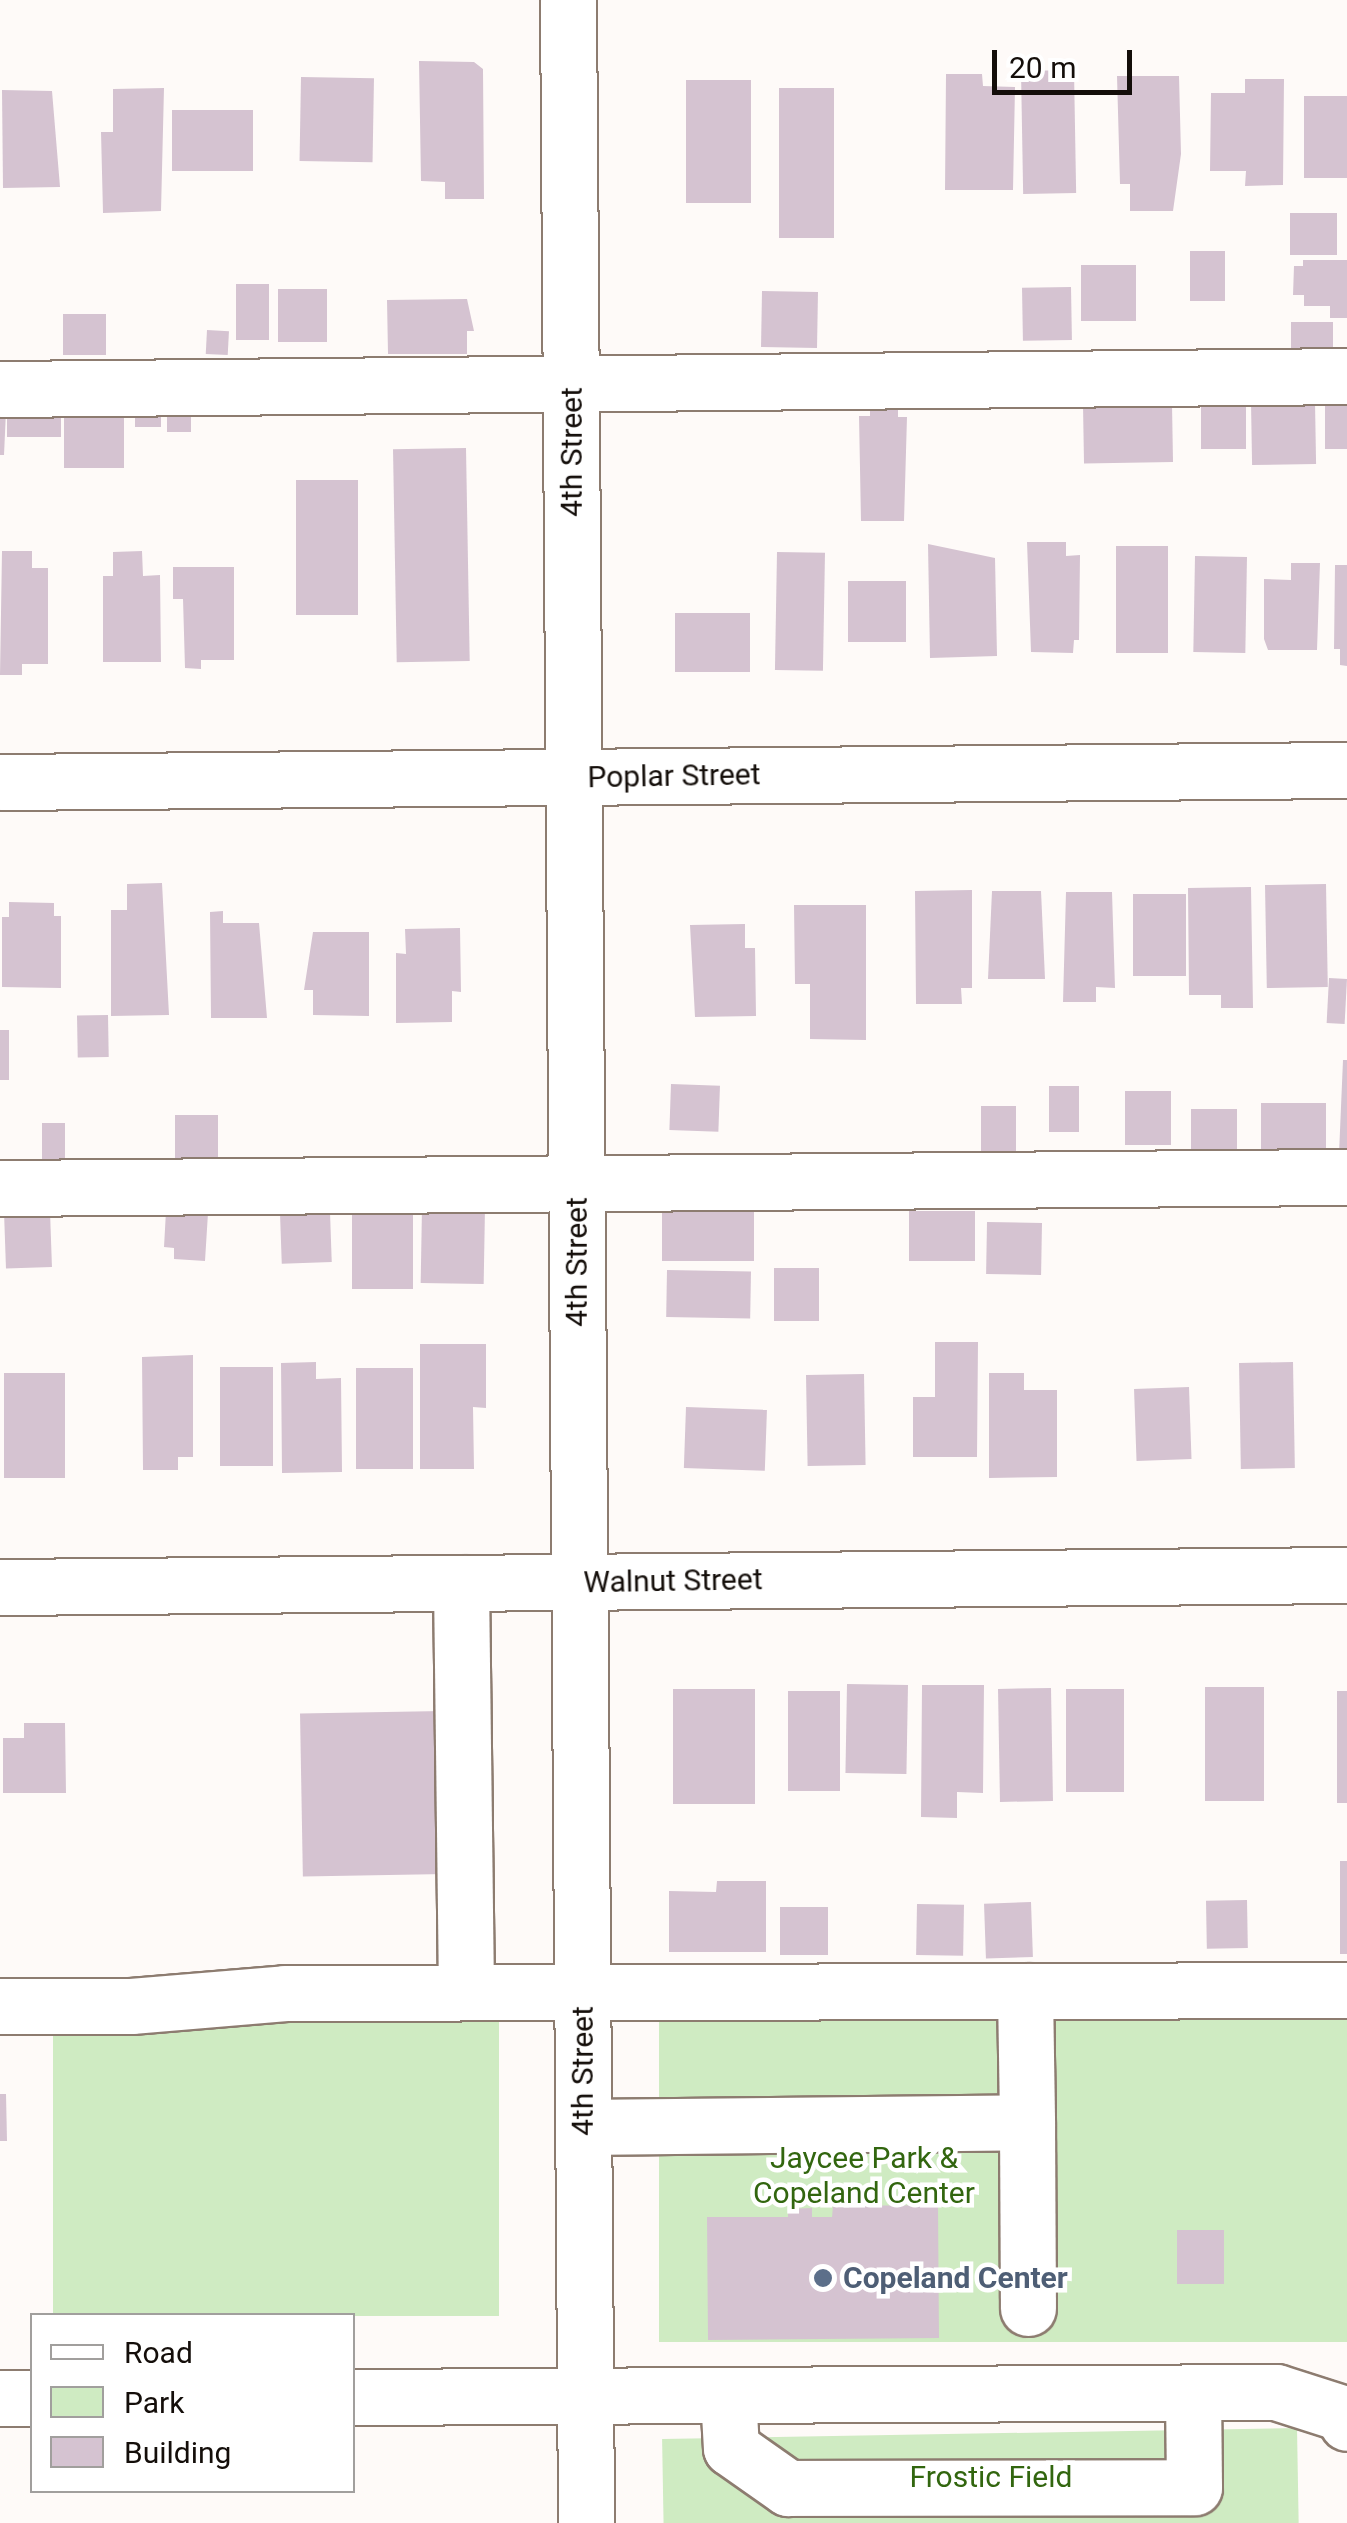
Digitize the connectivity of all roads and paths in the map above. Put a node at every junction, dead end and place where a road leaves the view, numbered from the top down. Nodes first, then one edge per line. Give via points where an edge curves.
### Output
1 (568, 0) edge
2 (1347, 376) edge
3 (571, 378) junction
4 (0, 389) edge
5 (1347, 770) edge
6 (574, 777) junction
7 (0, 782) edge
8 (1347, 1176) edge
9 (576, 1184) junction
10 (0, 1188) edge
11 (1347, 1574) edge
12 (579, 1582) junction
13 (461, 1583) junction
14 (0, 1587) edge
15 (1347, 1990) edge
16 (1025, 1991) junction
17 (466, 1992) junction
18 (582, 1992) junction
19 (0, 2006) edge
20 (1027, 2122) junction
21 (584, 2127) junction
22 (1028, 2308) dead end
23 (1193, 2393) junction
24 (585, 2395) junction
25 (728, 2395) junction
26 (355, 2397) edge
27 (0, 2398) edge
28 (30, 2398) edge
29 (1347, 2424) edge
30 (586, 2523) edge

1 - 3 street, 4th Street
2 - 3 street
3 - 4 street
3 - 6 street, 4th Street
5 - 6 street, Poplar Street
6 - 7 street, Poplar Street
6 - 9 street, 4th Street
8 - 9 street
9 - 10 street
9 - 12 street, 4th Street
11 - 12 street, Walnut Street
12 - 13 street, Walnut Street
12 - 18 street, 4th Street
13 - 14 street, Walnut Street
13 - 17 street
15 - 16 street
16 - 18 street
16 - 20 street
17 - 18 street
17 - 19 street
18 - 21 street, 4th Street
20 - 21 street
20 - 22 street
21 - 24 street, 4th Street
23 - 25 street
23 - 25 street via 1194,2487 788,2488 731,2448
23 - 29 street via 1276,2392 1342,2413
24 - 25 street
24 - 26 street
24 - 30 street, 4th Street
27 - 28 street

